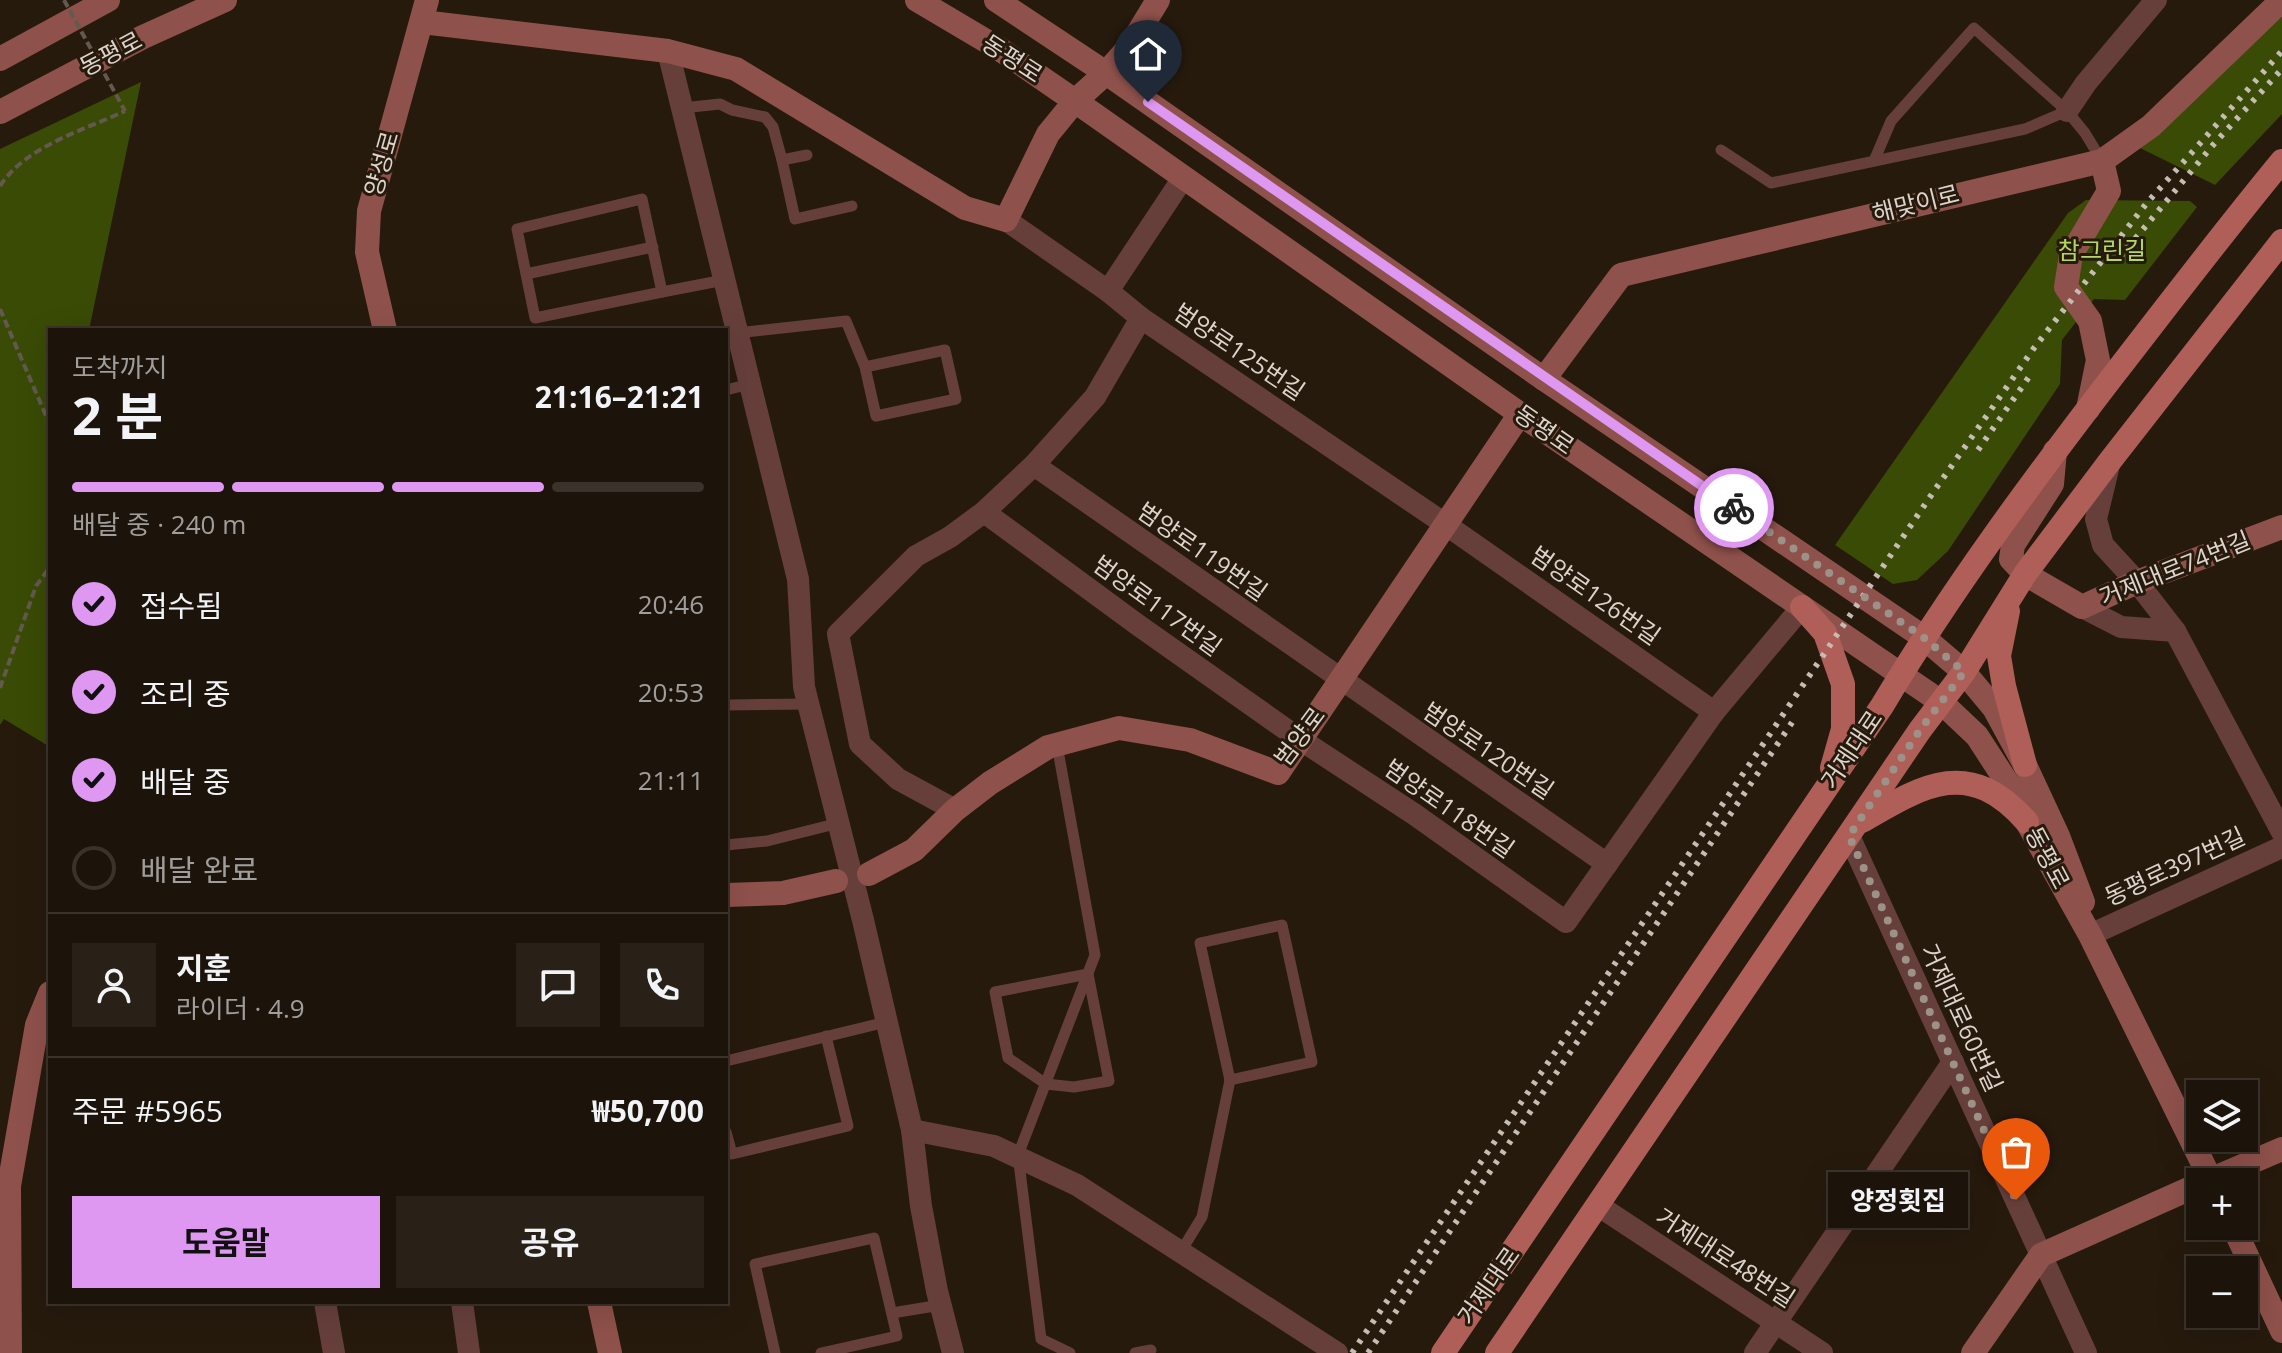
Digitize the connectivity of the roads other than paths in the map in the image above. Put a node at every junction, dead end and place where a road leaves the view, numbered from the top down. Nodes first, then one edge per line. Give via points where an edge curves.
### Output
1 (108, 0) edge
2 (225, 0) edge
3 (917, 0) edge
4 (996, 0) edge
5 (1158, 0) edge
6 (2156, 0) edge
7 (2282, 0) edge
8 (425, 11) edge
9 (668, 51) junction
10 (0, 59) edge
11 (1106, 73) junction
12 (1075, 101) junction
13 (682, 108) junction
14 (2067, 111) junction
15 (0, 112) edge
16 (1721, 150) dead end
17 (807, 155) dead end
18 (782, 160) junction
19 (1874, 161) junction
20 (2102, 161) junction
21 (2282, 161) edge
22 (1183, 178) junction
23 (852, 206) dead end
24 (1006, 220) junction
25 (2282, 241) edge
26 (653, 247) junction
27 (526, 274) junction
28 (724, 280) junction
29 (1108, 291) junction
30 (662, 292) junction
31 (1141, 318) junction
32 (385, 328) edge
33 (737, 333) junction
34 (865, 367) junction
35 (1544, 379) junction
36 (750, 384) junction
37 (728, 390) edge
38 (2088, 409) junction
39 (1520, 414) junction
40 (2055, 451) junction
41 (2110, 461) junction
42 (1034, 465) junction
43 (984, 512) junction
44 (1445, 524) junction
45 (2282, 527) edge
46 (2137, 582) junction
47 (2019, 584) junction
48 (1802, 607) junction
49 (2082, 607) junction
50 (2175, 631) junction
51 (838, 634) junction
52 (1923, 637) junction
53 (803, 640) junction
54 (1964, 672) junction
55 (1901, 674) junction
56 (1340, 681) junction
57 (1941, 702) junction
58 (808, 704) junction
59 (728, 705) edge
60 (1714, 712) junction
61 (1301, 740) junction
62 (1056, 744) junction
63 (2025, 765) junction
64 (1827, 787) junction
65 (955, 810) junction
66 (2027, 822) junction
67 (839, 823) junction
68 (1852, 830) junction
69 (2282, 832) edge
70 (728, 845) edge
71 (2282, 847) edge
72 (1607, 864) junction
73 (869, 874) dead end
74 (836, 881) dead end
75 (728, 895) edge
76 (2090, 935) junction
77 (1088, 974) junction
78 (48, 998) edge
79 (886, 1022) junction
80 (826, 1036) junction
81 (728, 1060) edge
82 (1953, 1062) junction
83 (1230, 1080) junction
84 (1046, 1084) junction
85 (912, 1130) junction
86 (728, 1139) edge
87 (8, 1145) edge
88 (2282, 1149) edge
89 (1018, 1155) junction
90 (2200, 1168) edge
91 (2239, 1168) edge
92 (2186, 1191) edge
93 (1599, 1206) junction
94 (2240, 1240) edge
95 (1180, 1253) junction
96 (2041, 1255) junction
97 (325, 1304) edge
98 (462, 1304) edge
99 (599, 1304) edge
100 (941, 1305) junction
101 (892, 1313) junction
102 (1776, 1323) junction
103 (2282, 1331) edge
104 (1151, 1350) dead end
105 (10, 1353) edge
106 (334, 1353) edge
107 (469, 1353) edge
108 (610, 1353) edge
109 (775, 1353) edge
110 (821, 1353) edge
111 (953, 1353) edge
112 (1070, 1353) edge
113 (1135, 1353) edge
114 (1337, 1353) edge
115 (1443, 1353) edge
116 (1497, 1353) edge
117 (1755, 1353) edge
118 (1822, 1353) edge
119 (1973, 1353) edge
120 (2086, 1353) edge

1 - 10 street, 동평로
2 - 15 street, 동평로
3 - 12 street, 동평로
4 - 11 street, 동평로
5 - 11 street
6 - 14 street
7 - 20 street, 해맞이로 via 2151,126
8 - 9 street
8 - 32 street, 양성로 via 369,211 367,252
9 - 13 street
9 - 24 street via 736,69 965,208
11 - 12 street
11 - 35 street, 동평로
12 - 22 street, 동평로
12 - 24 street via 1048,134
13 - 18 lane via 720,104 765,117
13 - 28 street
14 - 19 lane via 2025,129
14 - 19 lane via 1974,28 1891,121
14 - 20 lane
16 - 19 lane via 1771,183
17 - 18 lane
18 - 23 lane via 795,219
20 - 35 street, 해맞이로 via 1621,275
20 - 38 street via 2109,191 2071,255 2066,287 2090,321 2098,360
21 - 38 main road, 거제대로
22 - 29 street
22 - 39 street, 동평로
24 - 29 street, 범양로125번길
25 - 41 main road, 거제대로
26 - 27 lane
26 - 27 lane via 642,199 517,229
26 - 30 lane
27 - 30 lane via 535,318
28 - 30 lane
28 - 33 street
29 - 31 street, 범양로125번길
31 - 42 street via 1095,397
31 - 44 street, 범양로125번길
33 - 34 lane via 846,321
33 - 36 street
34 - 34 lane via 876,416 956,399 945,350
35 - 52 street, 동평로
36 - 37 lane
36 - 53 street via 798,579
38 - 40 main road, 거제대로
39 - 44 street, 범양로
39 - 48 street, 동평로
40 - 47 street via 2052,484 2013,545 2011,559
40 - 52 main road, 거제대로
41 - 46 street via 2096,519 2103,545
41 - 47 main road, 거제대로
42 - 43 street
42 - 56 street, 범양로119번길
43 - 51 street via 916,556
43 - 61 street, 범양로117번길
44 - 56 street, 범양로
44 - 60 street, 범양로126번길
45 - 46 street, 거제대로74번길
46 - 49 street, 거제대로74번길
46 - 50 street
47 - 49 street, 거제대로74번길
47 - 54 main road, 거제대로
47 - 63 main road via 1999,656
48 - 55 street, 동평로
48 - 60 street
48 - 64 main road via 1825,633 1843,684 1843,729
49 - 50 street via 2121,627
50 - 69 street
51 - 53 street
51 - 65 street via 860,744 898,779
52 - 54 street, 동평로
52 - 55 main road, 거제대로
53 - 58 street
54 - 57 main road, 거제대로
54 - 63 street, 동평로 via 1994,708
55 - 57 street, 동평로
55 - 64 main road, 거제대로
56 - 61 street, 범양로
56 - 72 street, 범양로120번길
57 - 66 street, 동평로 via 1977,736
57 - 68 main road, 거제대로
58 - 59 lane
58 - 67 street
60 - 72 street
61 - 62 street, 범양로 via 1278,773 1190,740 1119,728
61 - 72 street, 범양로118번길 via 1566,922
62 - 65 street, 범양로
62 - 77 lane via 1095,955
63 - 76 street, 동평로 via 2080,892
64 - 115 main road, 거제대로
65 - 73 street, 범양로 via 914,850
66 - 68 main road via 1999,794 1971,783 1947,783 1903,797
66 - 76 street, 동평로
67 - 70 lane
67 - 79 street
68 - 82 street, 거제대로60번길
68 - 93 main road, 거제대로
71 - 76 street, 동평로397번길
74 - 75 street via 783,893
76 - 90 street, 동평로
77 - 84 lane
77 - 84 lane via 1109,1081 1074,1087
77 - 84 lane via 995,992 1008,1058
78 - 87 street
79 - 80 lane
79 - 85 street
80 - 81 lane
80 - 86 lane via 848,1126 732,1154
82 - 96 street, 거제대로60번길
82 - 102 street
83 - 83 lane via 1312,1062 1282,925 1200,943
83 - 95 lane via 1202,1217
84 - 89 lane
85 - 89 street
85 - 100 street
87 - 105 street
88 - 91 street
89 - 95 street via 1077,1185
89 - 112 lane via 1041,1339
92 - 96 street
93 - 102 street, 거제대로48번길
93 - 116 main road, 거제대로
94 - 103 street
95 - 114 street
96 - 119 street
96 - 120 street, 거제대로60번길
97 - 106 street
98 - 107 street
99 - 108 street
100 - 101 lane
100 - 111 street
101 - 109 lane via 874,1238 755,1264
101 - 110 lane via 897,1336
102 - 117 street
102 - 118 street, 거제대로48번길
104 - 113 lane

